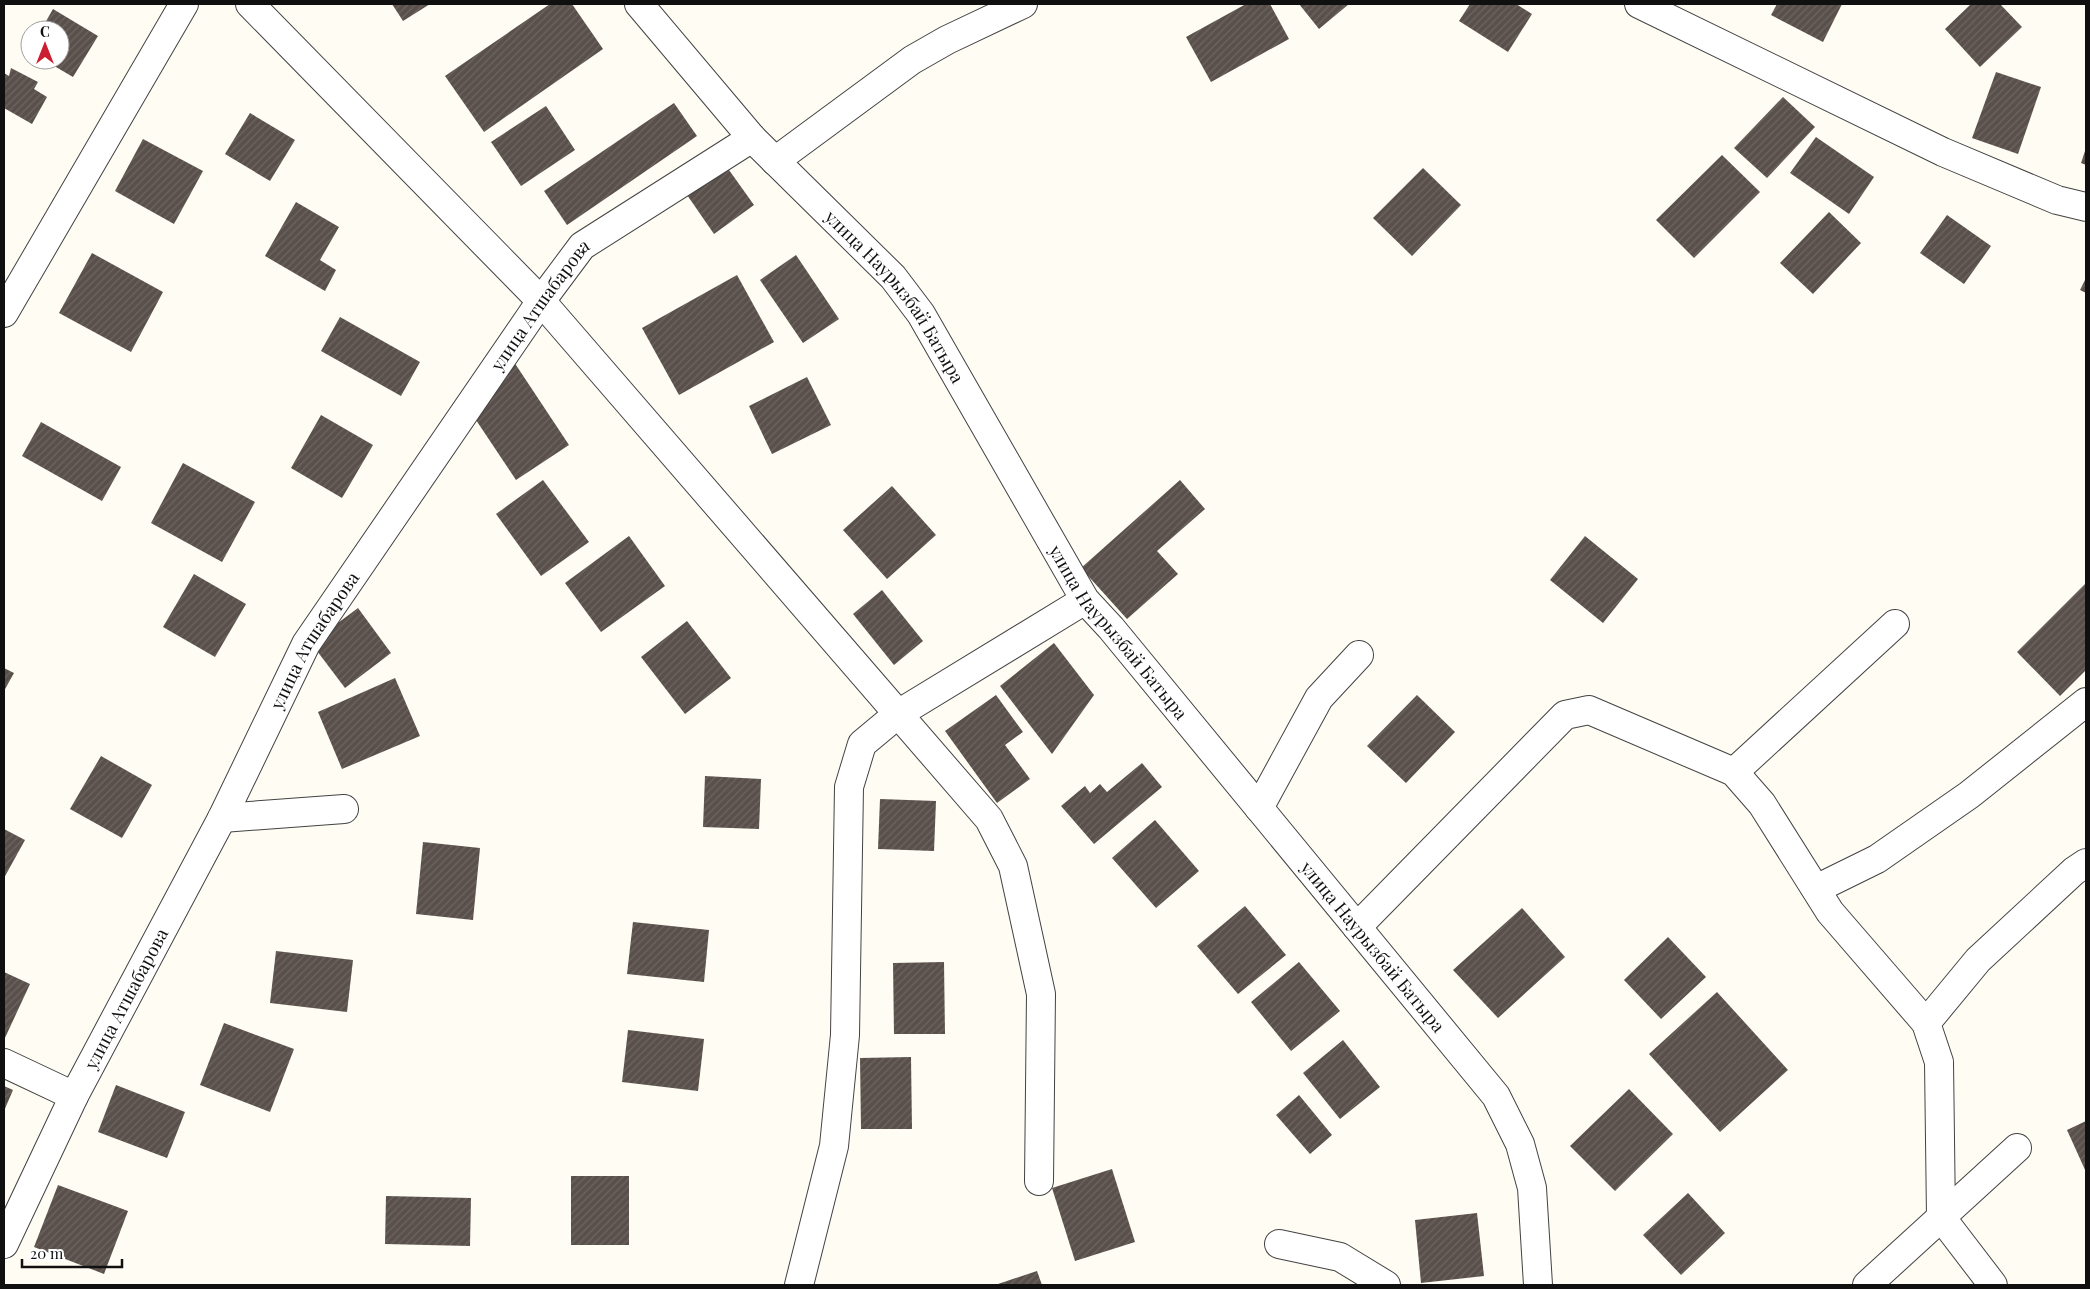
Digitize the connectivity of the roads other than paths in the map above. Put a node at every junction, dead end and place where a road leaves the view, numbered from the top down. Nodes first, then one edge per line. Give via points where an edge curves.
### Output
1 (184, 4) edge
2 (250, 4) edge
3 (639, 4) edge
4 (1023, 4) edge
5 (1639, 4) edge
6 (1669, 10) edge
7 (752, 138) junction
8 (775, 161) junction
9 (2086, 207) edge
10 (541, 301) junction
11 (4, 313) edge
12 (1084, 600) junction
13 (1895, 624) dead end
14 (1359, 655) dead end
15 (2086, 702) edge
16 (898, 714) junction
17 (1734, 772) junction
18 (1259, 808) junction
19 (344, 809) dead end
20 (222, 818) junction
21 (2086, 863) edge
22 (1816, 890) junction
23 (1357, 927) junction
24 (1926, 1022) junction
25 (4, 1063) edge
26 (74, 1096) junction
27 (2017, 1148) dead end
28 (1039, 1181) dead end
29 (1941, 1217) junction
30 (4, 1244) edge
31 (1279, 1244) dead end
32 (799, 1285) edge
33 (1386, 1285) edge
34 (1538, 1285) edge
35 (1866, 1285) edge
36 (1993, 1285) edge

1 - 11 street
2 - 10 street
3 - 7 street, улица Наурызбай Батыра
4 - 8 street via 912,60
5 - 6 street
6 - 9 street via 1943,152 2056,200
7 - 8 street, улица Наурызбай Батыра
7 - 10 street, улица Атшабарова via 582,246
8 - 12 street, улица Наурызбай Батыра via 892,277 921,314
10 - 16 street
10 - 20 street, улица Атшабарова via 306,644
12 - 16 street
12 - 18 street, улица Наурызбай Батыра via 1111,628
13 - 17 street
14 - 18 street via 1319,698
15 - 22 street via 1969,795 1877,859
16 - 28 street via 989,819 1012,866 1041,994
16 - 32 street via 862,744 849,787 844,1035 834,1146
17 - 22 street via 1762,804
17 - 23 street via 1589,710 1566,715
18 - 23 street, улица Наурызбай Батыра
19 - 20 street
20 - 26 street, улица Атшабарова
21 - 24 street via 1978,960
22 - 24 street via 1830,912
23 - 34 street, улица Наурызбай Батыра via 1496,1096 1520,1144 1532,1188
24 - 29 street via 1939,1062
25 - 26 street
26 - 30 street, улица Атшабарова
27 - 29 street
29 - 35 street
29 - 36 street
31 - 33 street via 1340,1257

